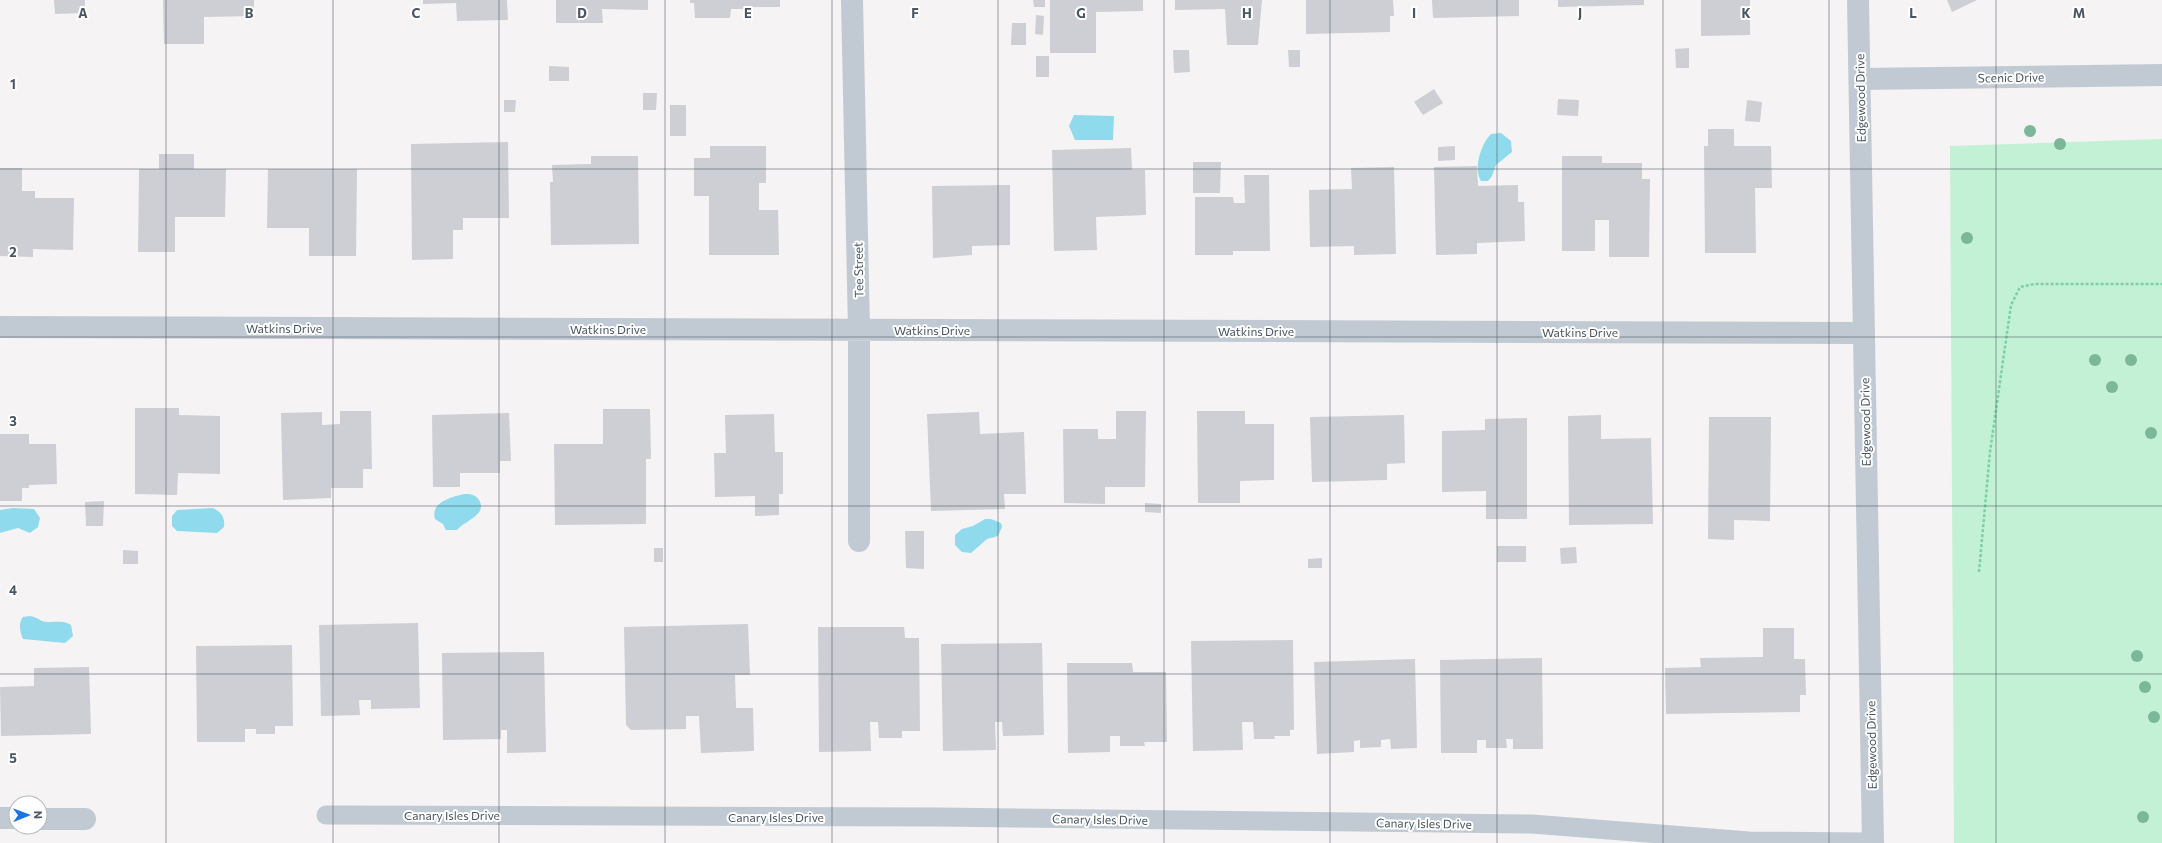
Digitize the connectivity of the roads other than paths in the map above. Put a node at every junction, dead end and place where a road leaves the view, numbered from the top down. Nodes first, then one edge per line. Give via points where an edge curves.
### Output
1 (852, 0) edge
2 (1858, 0) edge
3 (2162, 75) edge
4 (1860, 78) junction
5 (0, 327) edge
6 (859, 330) junction
7 (1864, 333) junction
8 (859, 541) dead end
9 (326, 815) dead end
10 (48, 819) edge
11 (85, 819) dead end
12 (1873, 842) edge

1 - 6 street, Tee Street
2 - 4 street, Edgewood Drive
3 - 4 street, Scenic Drive
4 - 7 street, Edgewood Drive
5 - 6 street, Watkins Drive
6 - 7 street, Watkins Drive
6 - 8 street, Tee Street
7 - 12 street, Edgewood Drive
9 - 12 lane, Canary Isles Drive via 932,817 1532,824 1749,841
10 - 11 street

